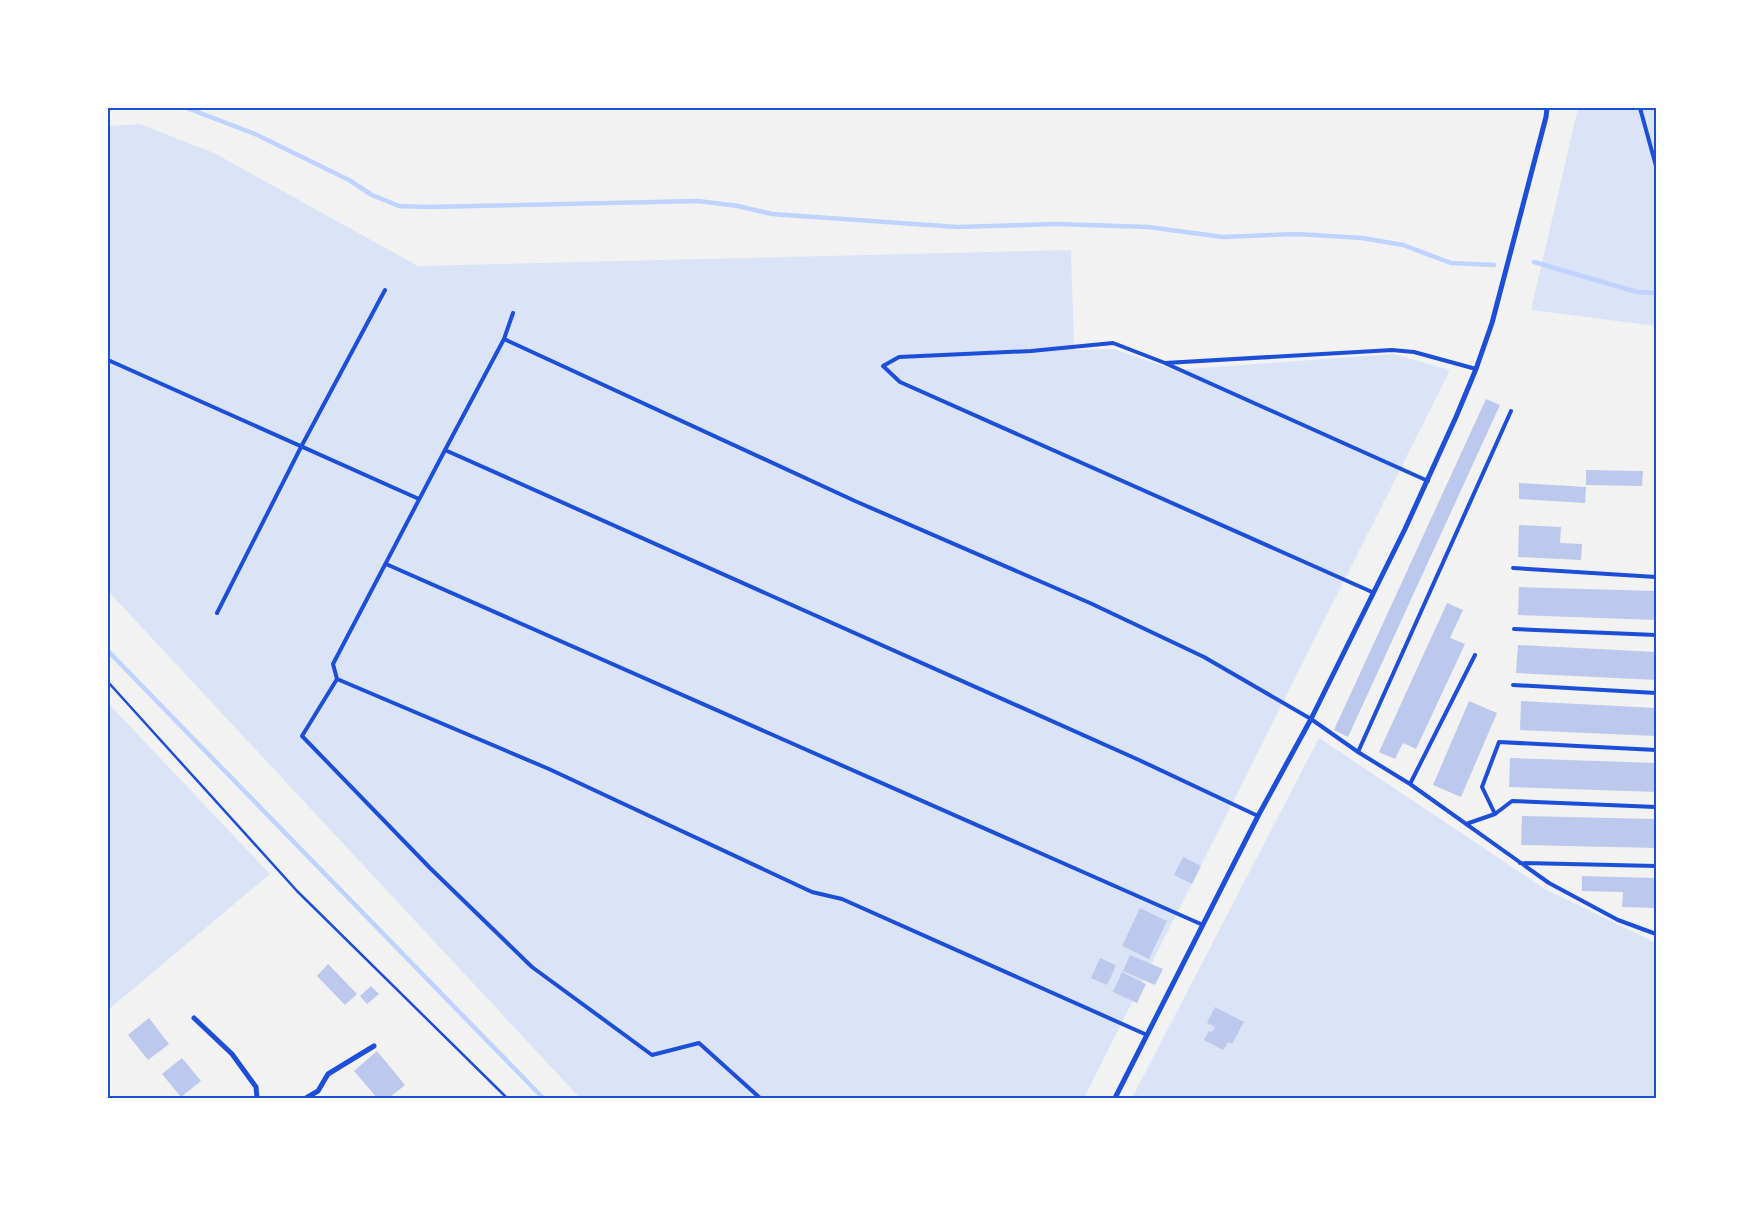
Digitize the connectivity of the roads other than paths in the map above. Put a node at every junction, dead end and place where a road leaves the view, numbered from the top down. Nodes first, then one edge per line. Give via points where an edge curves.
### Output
1 (1479, 108) edge
2 (1486, 108) edge
3 (1546, 108) edge
4 (1640, 108) edge
5 (1656, 166) edge
6 (385, 290) dead end
7 (513, 313) dead end
8 (504, 339) junction
9 (108, 360) edge
10 (1165, 364) junction
11 (1476, 369) junction
12 (1511, 411) dead end
13 (301, 447) junction
14 (444, 450) junction
15 (1428, 481) junction
16 (419, 499) junction
17 (386, 564) junction
18 (1513, 568) dead end
19 (1656, 577) edge
20 (1372, 592) junction
21 (217, 613) dead end
22 (1514, 629) dead end
23 (1656, 635) edge
24 (1475, 655) dead end
25 (337, 679) junction
26 (1513, 685) dead end
27 (1656, 692) edge
28 (1311, 719) junction
29 (1656, 750) edge
30 (1358, 752) junction
31 (1410, 784) junction
32 (1656, 807) edge
33 (1495, 814) junction
34 (1258, 816) junction
35 (1466, 824) junction
36 (1520, 863) junction
37 (1656, 866) edge
38 (1203, 925) junction
39 (1656, 934) edge
40 (194, 1018) dead end
41 (1147, 1035) junction
42 (374, 1046) dead end
43 (257, 1098) edge
44 (306, 1098) edge
45 (760, 1098) edge
46 (1115, 1098) edge

1 - 2 lane
3 - 11 street via 1492,323
4 - 5 lane
6 - 13 lane
7 - 8 lane
8 - 14 lane
8 - 28 lane via 855,501 1204,656
9 - 13 lane
10 - 11 lane via 1392,350 1414,352
10 - 15 lane
10 - 20 lane via 1113,343 900,357 883,366 900,382
11 - 15 street
12 - 30 lane
13 - 16 lane
13 - 21 lane
14 - 16 lane
14 - 34 lane
15 - 20 street
16 - 17 lane
17 - 25 lane via 333,664
17 - 38 lane
18 - 19 lane
20 - 28 street
22 - 23 lane
24 - 31 lane
25 - 41 lane via 549,769 812,892 842,899
25 - 45 lane via 302,736 430,868 532,967 652,1055 699,1043
26 - 27 lane
28 - 30 lane
28 - 34 street
29 - 33 lane via 1499,742 1482,787
30 - 31 lane
31 - 35 lane
32 - 33 lane via 1512,801
33 - 35 lane
34 - 38 street
35 - 36 lane
36 - 37 lane
36 - 39 lane via 1549,883 1618,920
38 - 41 street
40 - 43 street via 232,1054 256,1087
41 - 46 street
42 - 44 street via 328,1074 318,1091

